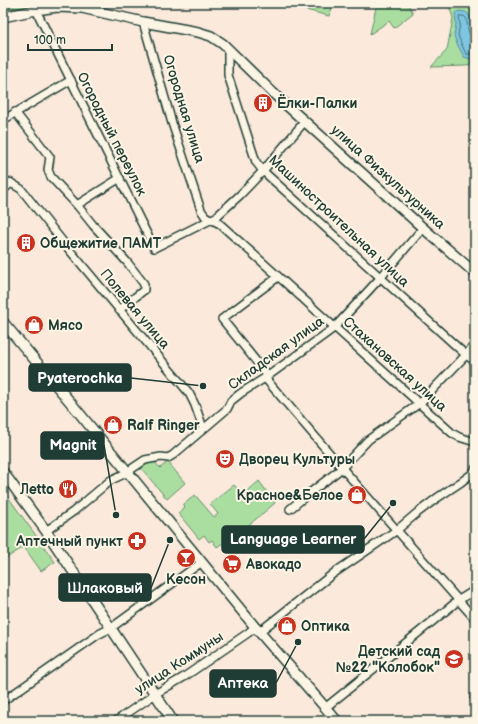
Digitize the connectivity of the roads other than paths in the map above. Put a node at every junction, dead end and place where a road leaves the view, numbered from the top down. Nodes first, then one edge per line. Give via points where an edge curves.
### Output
1 (36, 10) junction
2 (3, 18) edge
3 (143, 22) junction
4 (228, 49) junction
5 (71, 80) junction
6 (15, 112) junction
7 (3, 120) edge
8 (305, 121) junction
9 (263, 170) junction
10 (120, 178) junction
11 (3, 180) edge
12 (11, 183) junction
13 (3, 190) edge
14 (78, 205) junction
15 (212, 220) junction
16 (423, 228) junction
17 (475, 273) edge
18 (278, 276) junction
19 (381, 277) junction
20 (119, 310) junction
21 (3, 322) edge
22 (334, 328) junction
23 (475, 344) edge
24 (466, 355) junction
25 (475, 361) edge
26 (266, 377) junction
27 (420, 404) junction
28 (203, 428) junction
29 (475, 442) edge
30 (342, 468) junction
31 (475, 469) edge
32 (3, 472) edge
33 (128, 472) junction
34 (290, 509) dead end
35 (397, 530) junction
36 (46, 531) junction
37 (202, 562) junction
38 (475, 590) edge
39 (459, 600) junction
40 (475, 619) edge
41 (111, 628) junction
42 (257, 629) junction
43 (155, 694) junction
44 (3, 701) edge
45 (325, 708) junction
46 (116, 721) edge
47 (173, 721) edge
48 (337, 721) edge

1 - 2 street
1 - 3 street via 57,7 82,8
1 - 5 street, Огородный переулок
3 - 4 street, улица Физкультурника via 198,32 217,39
3 - 15 street, Огородная улица via 198,202 205,216
4 - 8 street, улица Физкультурника
4 - 9 street, Машиностроительная улица via 228,75 256,162
5 - 6 street
5 - 10 street, Огородный переулок
6 - 7 street
6 - 14 street via 50,157 48,170 51,177
8 - 9 street
8 - 16 street, улица Физкультурника
9 - 15 street
9 - 19 street, Машиностроительная улица
10 - 14 street
10 - 15 street, Огородный переулок via 154,248
11 - 12 street, Полевая улица
12 - 13 street
12 - 20 street, Полевая улица via 21,189
14 - 20 street via 144,284 144,290
15 - 18 street, Стахановская улица via 220,224
16 - 17 street, улица Физкультурника
16 - 19 street, Складская улица
18 - 22 street, Стахановская улица
18 - 26 street via 222,319
19 - 22 street, Складская улица
19 - 24 street, Машиностроительная улица
20 - 28 street, Полевая улица via 189,393
21 - 33 street
22 - 26 street, Складская улица
22 - 27 street, Стахановская улица
23 - 24 street
24 - 25 street, Машиностроительная улица
24 - 27 street
26 - 28 street, Складская улица via 241,393 227,409
26 - 30 street
27 - 29 street, Стахановская улица via 452,433
27 - 30 street via 368,440
28 - 33 street, Складская улица via 168,458 145,460
30 - 34 street
30 - 35 street
31 - 35 street, улица Коммуны
32 - 36 street
33 - 36 street, Складская улица via 111,480
33 - 37 street
35 - 39 street
35 - 42 street, улица Коммуны
36 - 41 street
37 - 41 street
37 - 42 street
38 - 39 street
39 - 40 street
39 - 45 street
41 - 43 street
41 - 44 street
42 - 43 street, улица Коммуны
42 - 45 street
43 - 46 street, улица Коммуны
43 - 47 street
45 - 48 street

